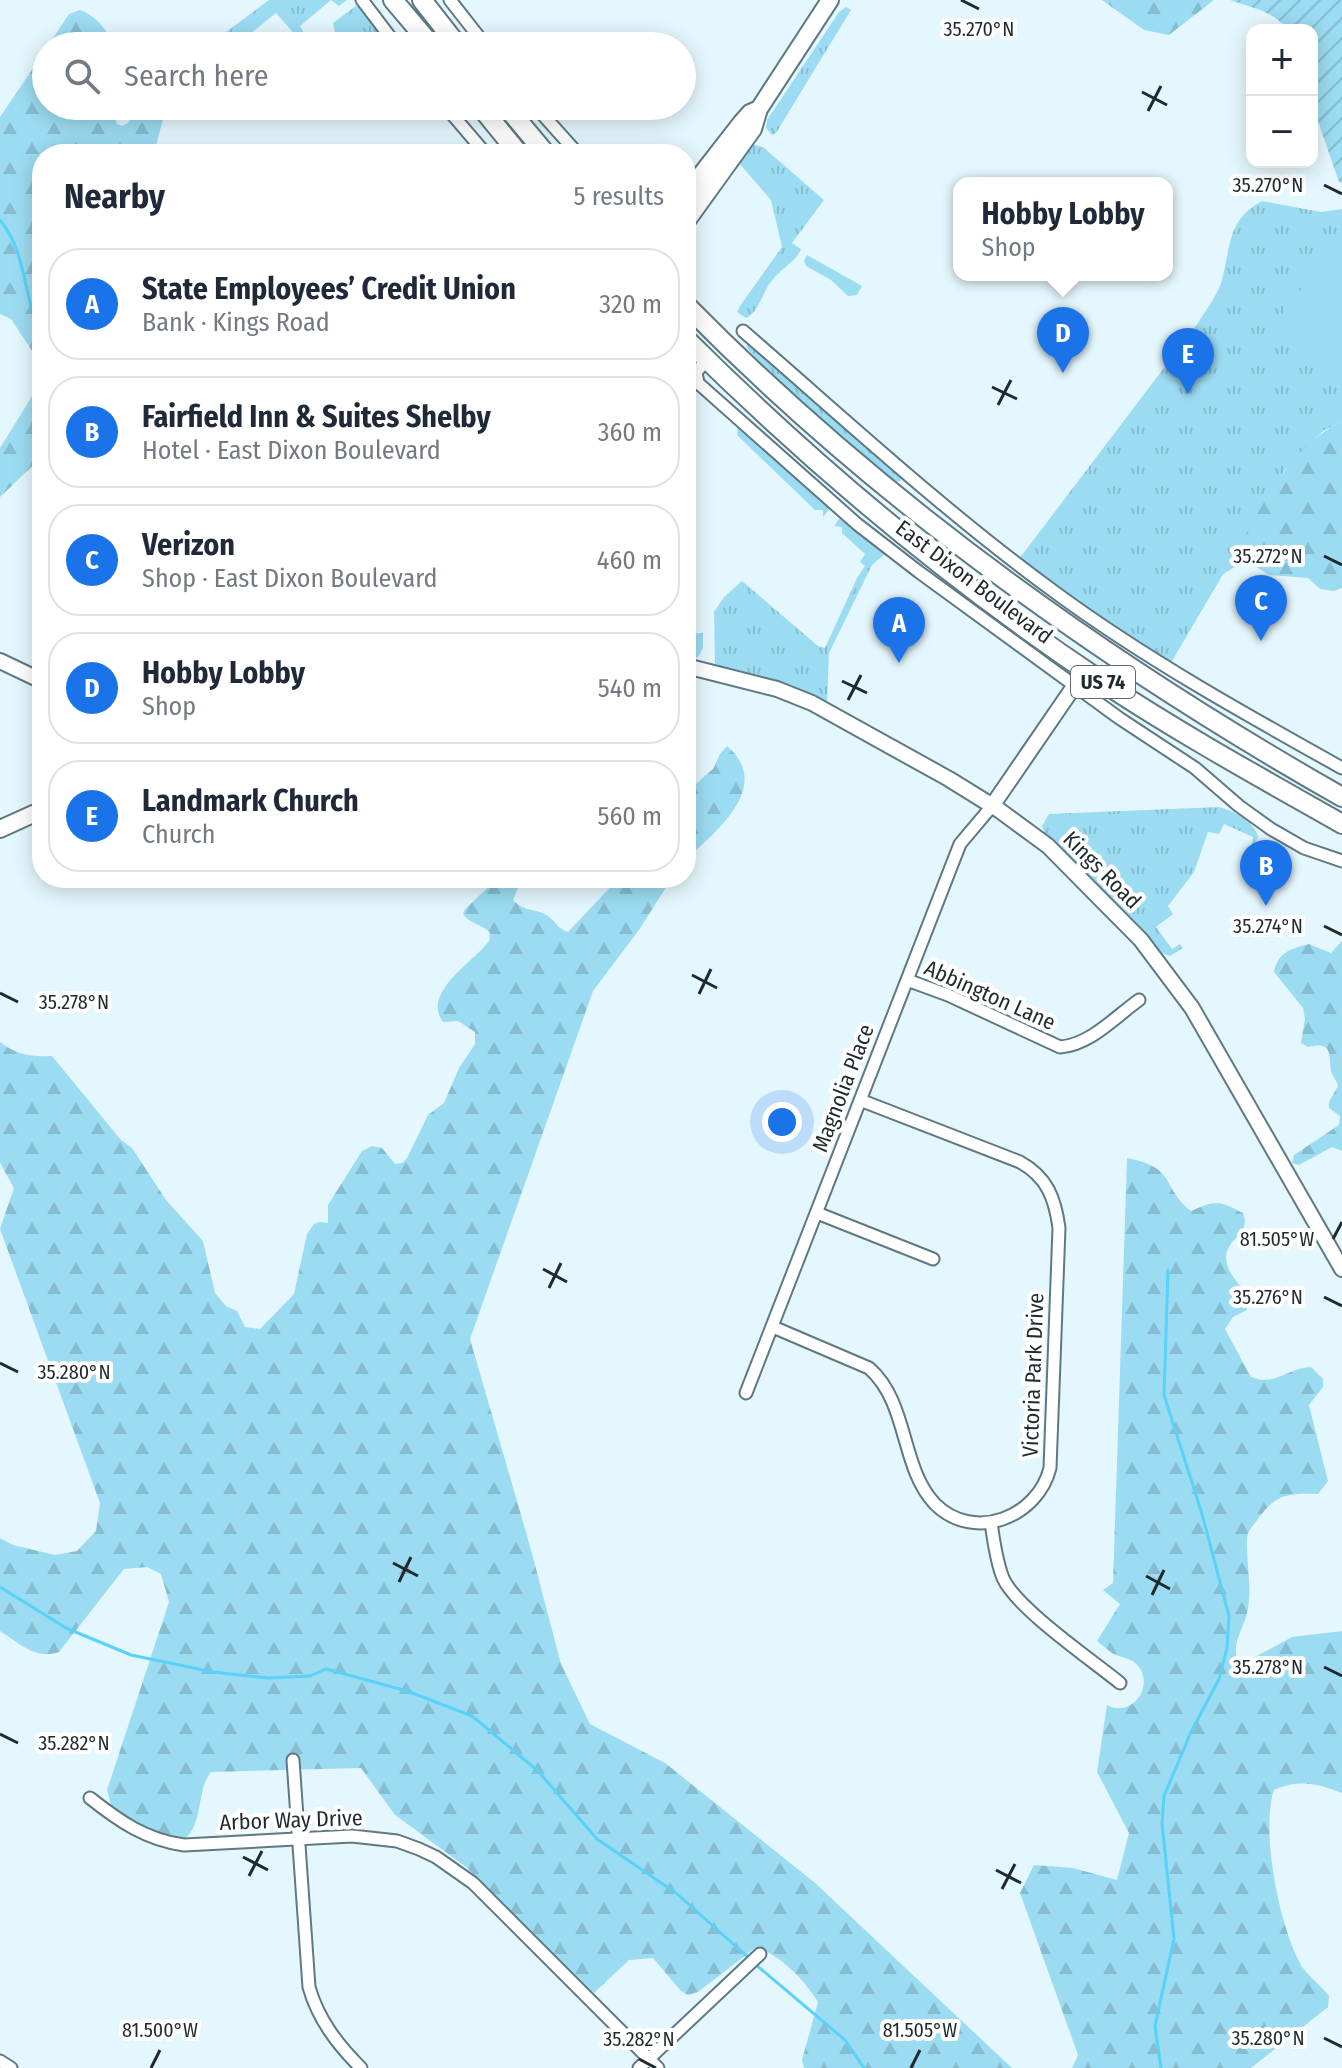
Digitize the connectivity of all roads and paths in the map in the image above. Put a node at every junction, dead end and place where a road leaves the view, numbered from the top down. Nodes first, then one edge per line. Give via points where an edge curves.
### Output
1 (362, 0) edge
2 (393, 0) edge
3 (422, 0) edge
4 (450, 0) edge
5 (830, 0) edge
6 (415, 25) junction
7 (387, 32) edge
8 (407, 32) edge
9 (421, 32) edge
10 (447, 32) edge
11 (475, 32) edge
12 (759, 109) junction
13 (457, 120) edge
14 (491, 120) edge
15 (522, 120) edge
16 (548, 120) edge
17 (477, 144) edge
18 (511, 144) edge
19 (539, 144) edge
20 (569, 144) edge
21 (696, 181) edge
22 (696, 208) edge
23 (696, 315) edge
24 (743, 331) dead end
25 (696, 349) edge
26 (707, 360) junction
27 (913, 479) junction
28 (847, 487) junction
29 (898, 496) junction
30 (833, 503) junction
31 (0, 661) edge
32 (696, 669) edge
33 (32, 676) edge
34 (1075, 685) junction
35 (1342, 768) edge
36 (1254, 773) junction
37 (1342, 797) edge
38 (992, 806) junction
39 (1342, 811) edge
40 (32, 815) edge
41 (1342, 824) edge
42 (0, 829) edge
43 (1342, 861) edge
44 (907, 980) junction
45 (1139, 1000) dead end
46 (860, 1100) junction
47 (817, 1213) junction
48 (933, 1259) dead end
49 (1342, 1269) edge
50 (773, 1327) junction
51 (746, 1393) dead end
52 (991, 1523) junction
53 (1120, 1683) dead end
54 (293, 1760) dead end
55 (90, 1798) dead end
56 (299, 1839) junction
57 (760, 1954) dead end
58 (648, 2058) junction
59 (0, 2061) edge
60 (11, 2068) edge
61 (361, 2068) edge
62 (639, 2068) edge
63 (658, 2068) edge

1 - 7 street
2 - 6 highway
3 - 10 highway
4 - 11 street
5 - 12 main road
6 - 8 street
6 - 9 highway
12 - 21 main road via 742,122
12 - 22 main road via 753,129
13 - 17 street
14 - 18 highway
15 - 19 highway
16 - 20 street
23 - 29 highway, East Dixon Boulevard / US 74 via 780,396
24 - 27 street, East Dixon Boulevard
25 - 26 highway, East Dixon Boulevard / US 74
26 - 28 highway, East Dixon Boulevard / US 74
26 - 30 street, East Dixon Boulevard via 696,372 698,383
27 - 29 street, East Dixon Boulevard
27 - 35 street, East Dixon Boulevard via 1071,603
28 - 30 street
28 - 36 highway, East Dixon Boulevard / US 74 via 1028,629 1131,700
29 - 37 highway, East Dixon Boulevard / US 74 via 1113,657
30 - 34 street, East Dixon Boulevard
31 - 33 street
32 - 38 street, Kings Road via 812,703
34 - 38 street
34 - 43 street, East Dixon Boulevard via 1195,768 1271,829
36 - 39 highway via 1274,777
36 - 41 highway, East Dixon Boulevard / US 74
38 - 44 street, Magnolia Place via 960,844
38 - 49 street, Kings Road via 1071,868 1165,969
40 - 42 main road
44 - 45 street, Abbington Lane via 1060,1047 1088,1038
44 - 46 street, Magnolia Place
46 - 47 street, Magnolia Place
46 - 52 street, Victoria Park Drive via 1020,1162 1035,1170 1054,1197 1059,1228 1050,1468 1047,1482 1025,1509
47 - 48 street
47 - 50 street, Magnolia Place
50 - 51 street, Magnolia Place
50 - 52 street via 869,1368 891,1395 920,1479 936,1505 964,1520
52 - 53 street via 1010,1591
54 - 56 street
55 - 56 street, Arbor Way Drive via 133,1829 166,1843
56 - 58 street, Arbor Way Drive via 352,1836 397,1841 456,1869
56 - 61 street via 313,2002 330,2033
57 - 58 street
58 - 62 street
58 - 63 street, Arbor Way Drive
59 - 60 street

